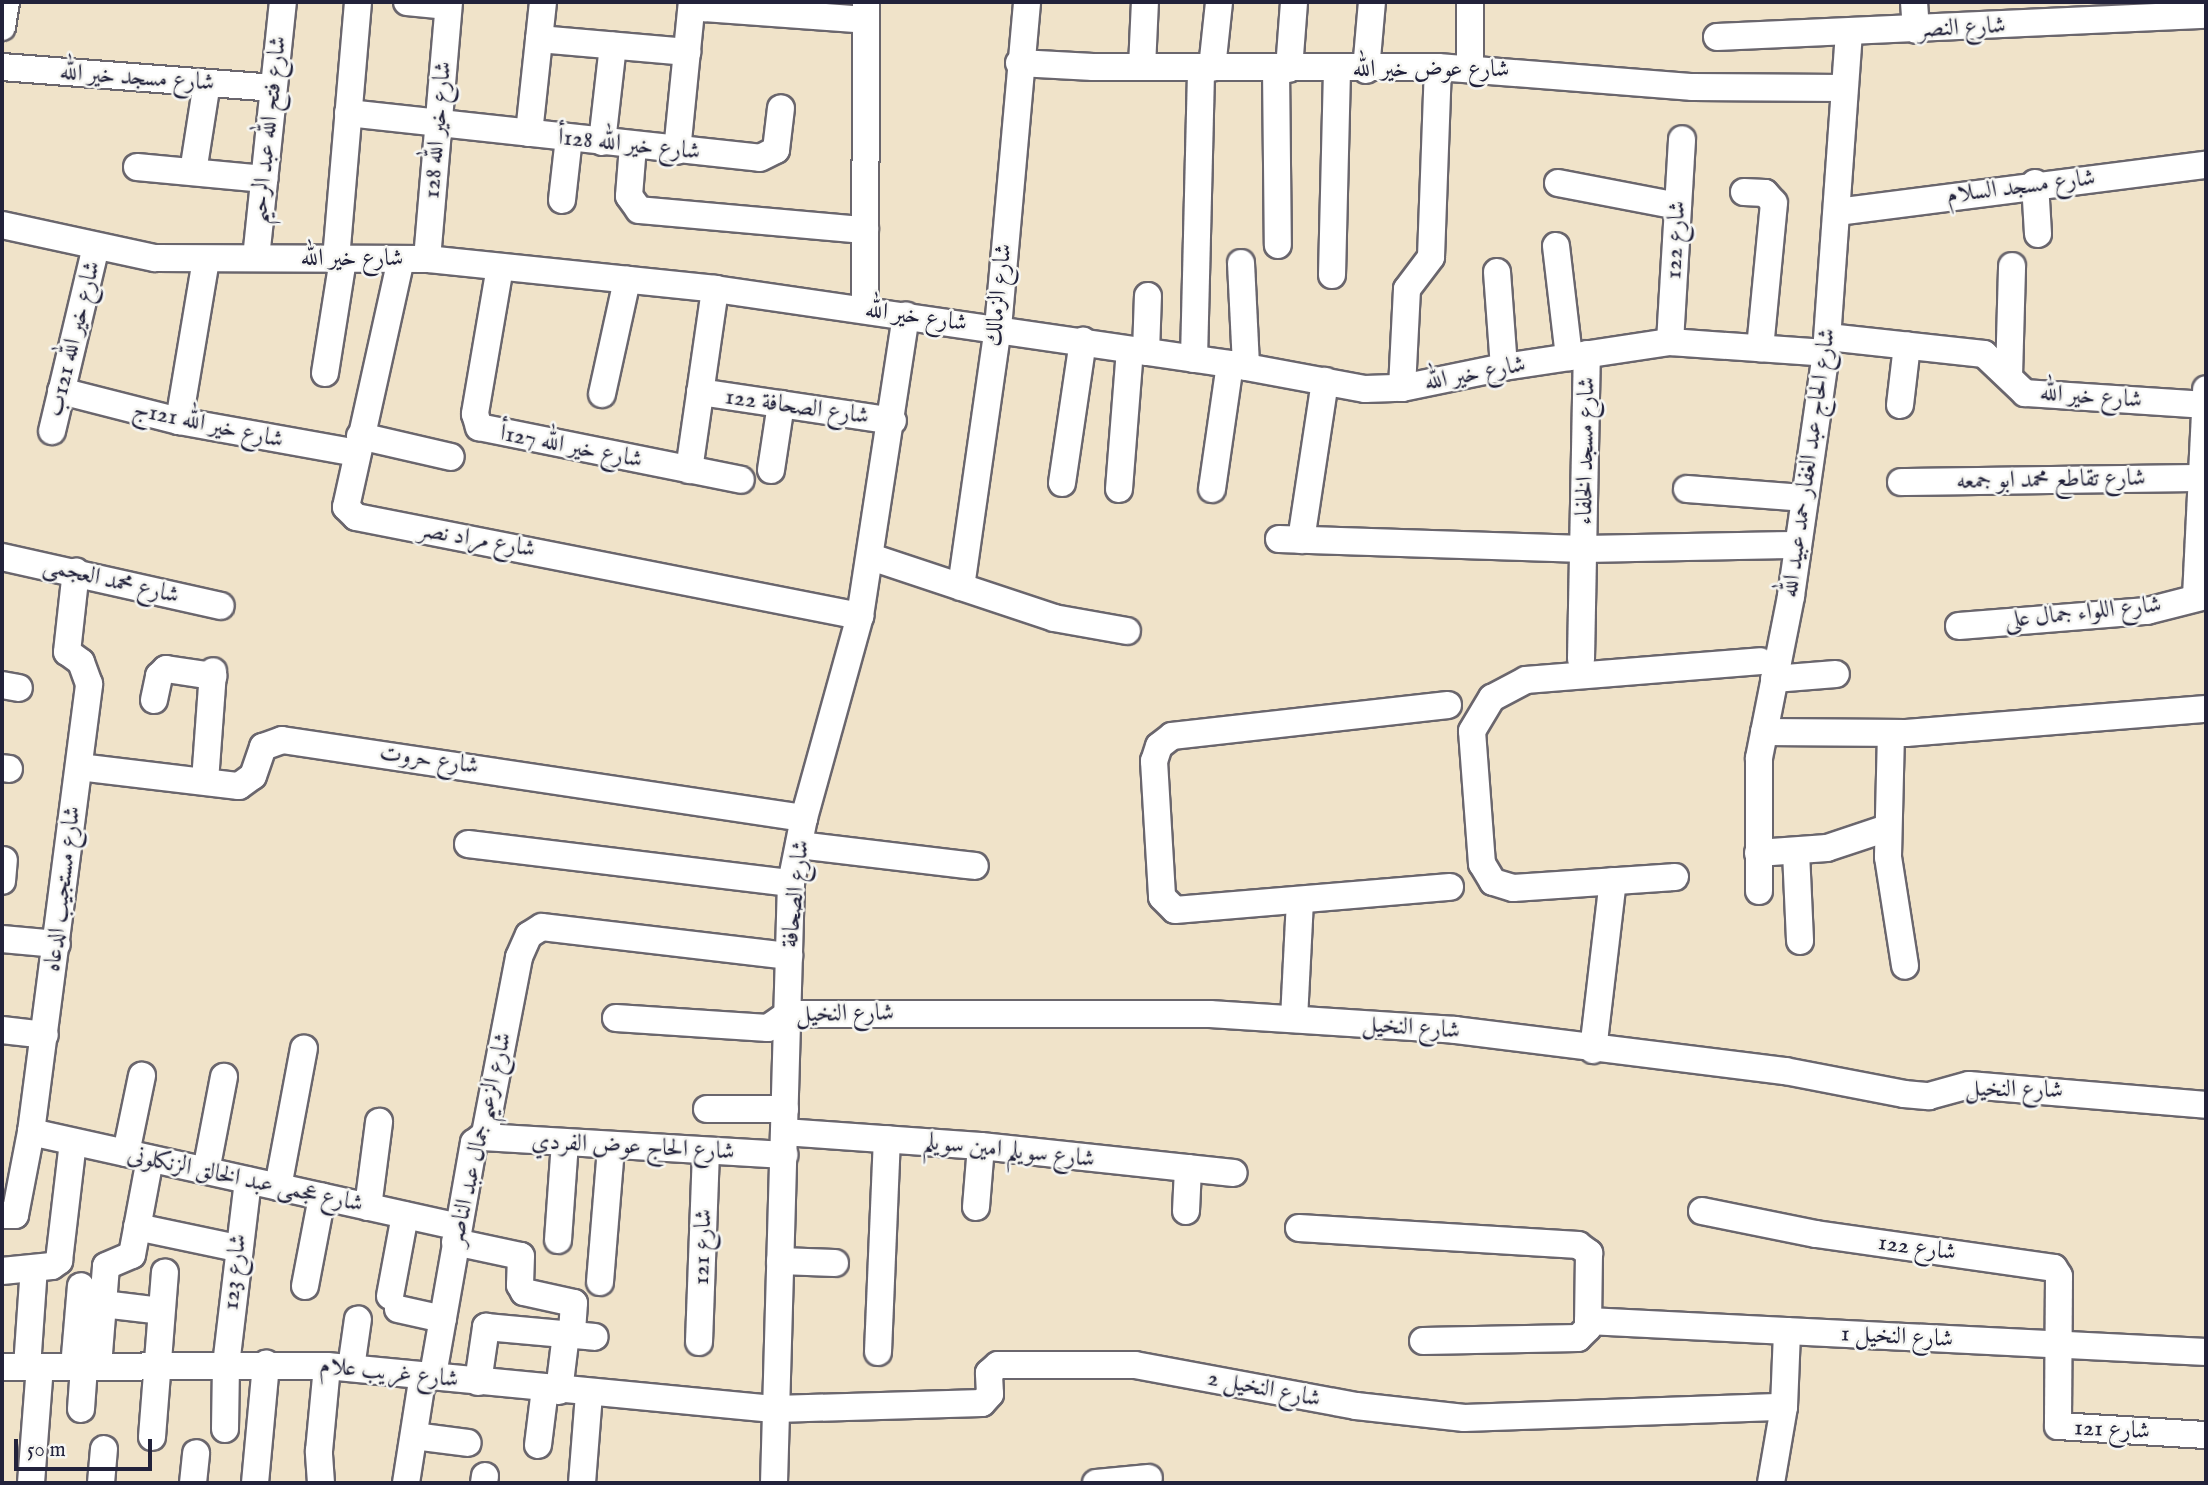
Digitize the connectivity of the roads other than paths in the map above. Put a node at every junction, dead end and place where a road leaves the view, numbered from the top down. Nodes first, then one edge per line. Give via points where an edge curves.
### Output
1 (6, 2) edge
2 (283, 2) edge
3 (358, 2) edge
4 (407, 2) edge
5 (542, 2) edge
6 (693, 2) edge
7 (1027, 2) edge
8 (1145, 2) edge
9 (1219, 2) edge
10 (1294, 2) edge
11 (1372, 2) edge
12 (1470, 2) edge
13 (1914, 2) edge
14 (449, 4) edge
15 (866, 11) edge
16 (2206, 15) edge
17 (2, 27) edge
18 (1916, 30) junction
19 (1849, 34) junction
20 (1717, 37) dead end
21 (539, 39) junction
22 (613, 46) junction
23 (687, 52) junction
24 (1019, 63) junction
25 (2, 67) edge
26 (1142, 67) junction
27 (1207, 67) junction
28 (1437, 67) junction
29 (1471, 68) junction
30 (1282, 69) junction
31 (1337, 69) junction
32 (1366, 70) junction
33 (207, 83) junction
34 (273, 88) junction
35 (1842, 88) junction
36 (781, 108) dead end
37 (348, 113) junction
38 (439, 121) junction
39 (529, 133) junction
40 (569, 138) junction
41 (1682, 139) dead end
42 (602, 142) junction
43 (633, 146) junction
44 (677, 150) junction
45 (2206, 165) edge
46 (137, 167) dead end
47 (193, 172) junction
48 (264, 178) junction
49 (1558, 183) dead end
50 (2035, 183) junction
51 (1744, 192) dead end
52 (562, 201) dead end
53 (1678, 206) junction
54 (1837, 212) junction
55 (865, 230) junction
56 (4, 234) edge
57 (2038, 234) dead end
58 (1278, 245) dead end
59 (96, 247) junction
60 (1556, 247) dead end
61 (256, 258) junction
62 (339, 259) junction
63 (414, 259) junction
64 (205, 260) junction
65 (1241, 263) dead end
66 (2012, 266) dead end
67 (500, 267) junction
68 (1497, 272) dead end
69 (1332, 275) dead end
70 (627, 280) junction
71 (715, 289) junction
72 (1147, 296) dead end
73 (865, 309) junction
74 (906, 315) junction
75 (998, 328) junction
76 (1083, 341) junction
77 (1670, 342) junction
78 (1827, 345) junction
79 (1907, 345) junction
80 (1760, 348) junction
81 (1138, 351) junction
82 (1578, 355) junction
83 (1194, 359) junction
84 (1238, 365) junction
85 (1504, 367) junction
86 (325, 373) dead end
87 (2009, 376) junction
88 (1325, 381) junction
89 (1402, 388) junction
90 (61, 391) junction
91 (700, 392) junction
92 (603, 394) dead end
93 (2206, 396) edge
94 (781, 404) junction
95 (1900, 405) dead end
96 (179, 421) junction
97 (893, 421) junction
98 (52, 431) dead end
99 (358, 445) junction
100 (451, 457) dead end
101 (689, 470) junction
102 (772, 470) dead end
103 (2200, 478) junction
104 (741, 480) dead end
105 (1901, 482) dead end
106 (1062, 483) dead end
107 (1119, 489) dead end
108 (1212, 489) dead end
109 (1687, 489) dead end
110 (1803, 498) junction
111 (1797, 545) junction
112 (1584, 549) junction
113 (2, 557) edge
114 (871, 557) junction
115 (76, 570) junction
116 (961, 587) junction
117 (2201, 597) edge
118 (221, 606) dead end
119 (860, 616) junction
120 (1959, 626) dead end
121 (1127, 631) dead end
122 (1581, 659) dead end
123 (1767, 670) junction
124 (1836, 674) dead end
125 (154, 700) dead end
126 (1448, 705) dead end
127 (2206, 709) edge
128 (1764, 733) junction
129 (1891, 733) junction
130 (79, 767) junction
131 (205, 781) junction
132 (804, 818) junction
133 (1887, 828) junction
134 (468, 844) dead end
135 (799, 845) junction
136 (1796, 852) junction
137 (1758, 853) junction
138 (975, 866) dead end
139 (1675, 877) dead end
140 (1613, 881) junction
141 (791, 883) junction
142 (1450, 887) dead end
143 (1759, 891) dead end
144 (1300, 900) junction
145 (2, 939) edge
146 (1800, 941) dead end
147 (57, 944) junction
148 (789, 956) junction
149 (1905, 966) dead end
150 (788, 1014) junction
151 (616, 1017) dead end
152 (1294, 1019) junction
153 (2, 1030) edge
154 (44, 1035) junction
155 (304, 1048) dead end
156 (1593, 1050) junction
157 (142, 1076) dead end
158 (224, 1077) dead end
159 (2206, 1105) edge
160 (707, 1109) dead end
161 (379, 1122) dead end
162 (32, 1132) junction
163 (784, 1132) junction
164 (483, 1137) junction
165 (887, 1139) junction
166 (73, 1142) junction
167 (565, 1143) junction
168 (981, 1146) junction
169 (611, 1147) junction
170 (706, 1152) junction
171 (138, 1156) junction
172 (1188, 1168) junction
173 (206, 1171) junction
174 (1234, 1173) dead end
175 (248, 1180) junction
176 (278, 1187) junction
177 (322, 1197) junction
178 (368, 1207) junction
179 (976, 1207) dead end
180 (1186, 1211) dead end
181 (1702, 1211) dead end
182 (8, 1215) edge
183 (405, 1215) junction
184 (137, 1227) junction
185 (1300, 1227) dead end
186 (456, 1235) junction
187 (558, 1240) dead end
188 (237, 1248) junction
189 (780, 1261) junction
190 (835, 1263) dead end
191 (34, 1268) junction
192 (2, 1271) edge
193 (165, 1273) dead end
194 (600, 1282) dead end
195 (81, 1286) dead end
196 (305, 1286) dead end
197 (103, 1304) junction
198 (160, 1311) junction
199 (358, 1319) dead end
200 (443, 1320) junction
201 (1588, 1321) junction
202 (1787, 1331) junction
203 (578, 1335) junction
204 (1423, 1341) dead end
205 (699, 1342) dead end
206 (2059, 1345) junction
207 (878, 1352) dead end
208 (2206, 1352) edge
209 (266, 1364) junction
210 (226, 1365) junction
211 (155, 1366) junction
212 (23, 1367) edge
213 (85, 1367) junction
214 (339, 1367) junction
215 (430, 1377) junction
216 (478, 1382) junction
217 (552, 1390) junction
218 (589, 1394) junction
219 (1784, 1407) junction
220 (81, 1409) dead end
221 (776, 1409) junction
222 (225, 1429) dead end
223 (2206, 1435) edge
224 (414, 1436) junction
225 (152, 1437) dead end
226 (468, 1443) dead end
227 (538, 1445) dead end
228 (104, 1449) dead end
229 (196, 1453) dead end
230 (1149, 1478) dead end
231 (31, 1483) edge
232 (101, 1483) edge
233 (193, 1483) edge
234 (255, 1483) edge
235 (321, 1483) edge
236 (406, 1483) edge
237 (582, 1483) edge
238 (774, 1483) edge
239 (1097, 1483) edge
240 (1771, 1483) edge

1 - 17 street
2 - 34 street, شارع فتح الله عبد الرحيم
3 - 37 street
4 - 14 street
5 - 21 street
6 - 15 street via 704,8
6 - 23 street
7 - 24 street, شارع الزمالك
8 - 26 street
9 - 27 street
10 - 30 street
11 - 32 street
12 - 29 street
13 - 18 street
14 - 38 street, شارع خير الله 128
15 - 55 street
16 - 18 street, شارع النصر
18 - 19 street, شارع النصر
19 - 20 street, شارع النصر
19 - 35 street, شارع الحاج عبد الغفار حمد عبيد الله
21 - 22 street
21 - 39 street
22 - 23 street
22 - 42 street
23 - 44 street
24 - 26 street, شارع عوض خير الله
24 - 75 street, شارع الزمالك
25 - 33 street, شارع مسجد خير الله
26 - 27 street, شارع عوض خير الله
27 - 30 street, شارع عوض خير الله
27 - 83 street
28 - 29 street, شارع عوض خير الله
28 - 32 street, شارع عوض خير الله
28 - 89 street via 1431,257 1407,289
29 - 35 street, شارع عوض خير الله via 1693,87
30 - 31 street, شارع عوض خير الله
30 - 58 street
31 - 32 street, شارع عوض خير الله
31 - 69 street
33 - 34 street, شارع مسجد خير الله
33 - 47 street
34 - 48 street, شارع فتح الله عبد الرحيم
35 - 54 street, شارع الحاج عبد الغفار حمد عبيد الله
36 - 44 street, شارع خير الله 128أ via 777,146 769,157
37 - 38 street, شارع خير الله 128أ
37 - 62 street
38 - 39 street, شارع خير الله 128أ
38 - 63 street, شارع خير الله 128
39 - 40 street, شارع خير الله 128أ
40 - 42 street, شارع خير الله 128أ
40 - 52 street
41 - 53 street, شارع 122
42 - 43 street, شارع خير الله 128أ
43 - 44 street, شارع خير الله 128أ
43 - 55 street via 629,196 639,210
45 - 50 street, شارع مسجد السلام
46 - 47 street
47 - 48 street
48 - 61 street, شارع فتح الله عبد الرحيم
49 - 53 street
50 - 54 street, شارع مسجد السلام
50 - 57 street
51 - 80 street via 1765,193 1774,203
53 - 77 street, شارع 122
54 - 78 street, شارع الحاج عبد الغفار حمد عبيد الله
55 - 73 street
56 - 59 street, شارع خير الله
59 - 64 street, شارع خير الله via 155,258
59 - 90 street, شارع خير الله 121ب
60 - 82 street, شارع مسجد الخلفاء
61 - 62 street, شارع خير الله
61 - 64 street, شارع خير الله
62 - 63 street, شارع خير الله
62 - 86 street
63 - 67 street, شارع خير الله
63 - 99 street, شارع مراد نصر
64 - 96 street
65 - 84 street
66 - 87 street
67 - 70 street, شارع خير الله
67 - 101 street, شارع خير الله 127أ via 475,414 479,427
68 - 85 street
70 - 71 street, شارع خير الله
70 - 92 street
71 - 73 street, شارع خير الله
71 - 91 street
72 - 81 street
73 - 74 street, شارع خير الله
74 - 75 street, شارع خير الله
74 - 97 street, شارع الصحافة
75 - 76 street, شارع خير الله
75 - 116 street, شارع الزمالك
76 - 81 street, شارع خير الله
76 - 106 street
77 - 80 street, شارع خير الله
77 - 82 street, شارع خير الله
78 - 79 street, شارع خير الله
78 - 80 street, شارع خير الله
78 - 110 street, شارع الحاج عبد الغفار حمد عبيد الله
79 - 87 street, شارع خير الله via 1984,354
79 - 95 street
81 - 83 street, شارع خير الله
81 - 107 street
82 - 85 street, شارع خير الله
82 - 112 street, شارع مسجد الخلفاء
83 - 84 street, شارع خير الله
84 - 88 street, شارع خير الله
84 - 108 street
85 - 89 street, شارع خير الله
87 - 93 street, شارع خير الله via 2025,393
88 - 89 street, شارع خير الله via 1365,389
88 - 112 street via 1290,540
90 - 96 street, شارع خير الله 121ج
90 - 98 street, شارع خير الله 121ب
91 - 94 street, شارع الصحافة 122
91 - 101 street
93 - 103 street
94 - 97 street, شارع الصحافة 122
94 - 102 street
96 - 99 street, شارع خير الله 121ج
97 - 114 street, شارع الصحافة
99 - 100 street, شارع خير الله 121ج
99 - 119 street, شارع مراد نصر via 346,507 364,521
101 - 104 street, شارع خير الله 127أ
103 - 105 street, شارع تقاطع محمد ابو جمعه
103 - 117 street
109 - 110 street
110 - 111 street, شارع الحاج عبد الغفار حمد عبيد الله
111 - 112 street
111 - 123 street, شارع الحاج عبد الغفار حمد عبيد الله
112 - 122 street, شارع مسجد الخلفاء
113 - 115 street, شارع محمد العجمى
114 - 116 street
114 - 119 street, شارع الصحافة
115 - 118 street, شارع محمد العجمى
115 - 130 street, شارع مستجيب الدعاه via 67,652 81,662 89,684
116 - 121 street via 1054,618
117 - 120 street, شارع اللواء جمال على via 2147,611
119 - 132 street, شارع الصحافة
123 - 124 street
123 - 128 street, شارع الحاج عبد الغفار حمد عبيد الله
123 - 140 street via 1526,680 1500,692 1480,713 1473,740 1486,874 1493,882 1513,888
125 - 131 street via 159,676 166,669 213,673
126 - 144 street via 1172,736 1159,746 1154,761 1165,903 1181,910
127 - 129 street
128 - 129 street
128 - 137 street, شارع الحاج عبد الغفار حمد عبيد الله via 1757,791
129 - 133 street
130 - 131 street, شارع حروت
130 - 147 street, شارع مستجيب الدعاه
131 - 132 street, شارع حروت via 243,785 253,776 263,747 282,740
132 - 135 street, شارع الصحافة
133 - 136 street via 1827,848
133 - 149 street
134 - 141 street
135 - 138 street
135 - 141 street, شارع الصحافة
136 - 137 street
136 - 146 street
137 - 143 street, شارع الحاج عبد الغفار حمد عبيد الله
139 - 140 street
140 - 156 street
141 - 148 street, شارع الصحافة
142 - 144 street
144 - 152 street
145 - 147 street
147 - 154 street, شارع مستجيب الدعاه
148 - 150 street, شارع الصحافة
148 - 164 street, شارع الزعيم جمال عبد الناصر via 542,927 529,935 519,957
150 - 151 street, شارع النخيل via 768,1028
150 - 152 street, شارع النخيل via 1210,1014
150 - 163 street, شارع الصحافة
152 - 156 street, شارع النخيل via 1455,1030
153 - 154 street
154 - 162 street, شارع مستجيب الدعاه
155 - 176 street
156 - 159 street, شارع النخيل via 1785,1071 1904,1094 1929,1096 1969,1085
157 - 171 street
158 - 173 street
160 - 163 street
161 - 178 street
162 - 166 street, شارع عجمى عبد الخالق الزنكلونى
162 - 182 street, شارع مستجيب الدعاه
163 - 165 street, شارع سويلم امين سويلم
163 - 170 street, شارع الحاج عوض الفردي
163 - 189 street, شارع الصحافة
164 - 167 street, شارع الحاج عوض الفردي
164 - 186 street, شارع الزعيم جمال عبد الناصر via 474,1143
165 - 168 street, شارع سويلم امين سويلم
165 - 207 street
166 - 171 street, شارع عجمى عبد الخالق الزنكلونى
166 - 191 street via 62,1254 52,1266
167 - 169 street, شارع الحاج عوض الفردي
167 - 187 street
168 - 172 street, شارع سويلم امين سويلم
168 - 179 street
169 - 170 street, شارع الحاج عوض الفردي
169 - 194 street
170 - 205 street, شارع 121
171 - 173 street, شارع عجمى عبد الخالق الزنكلونى
171 - 184 street
172 - 174 street, شارع سويلم امين سويلم
172 - 180 street
173 - 175 street, شارع عجمى عبد الخالق الزنكلونى
175 - 176 street, شارع عجمى عبد الخالق الزنكلونى
175 - 188 street, شارع 123
176 - 177 street, شارع عجمى عبد الخالق الزنكلونى
177 - 178 street, شارع عجمى عبد الخالق الزنكلونى
177 - 196 street
178 - 183 street, شارع عجمى عبد الخالق الزنكلونى
181 - 206 street, شارع 122 via 1816,1234 2054,1268 2059,1276
183 - 186 street, شارع عجمى عبد الخالق الزنكلونى
183 - 200 street via 394,1303
184 - 188 street
184 - 197 street via 129,1259 113,1259 106,1266
185 - 201 street via 1578,1245 1591,1258
186 - 200 street, شارع الزعيم جمال عبد الناصر
186 - 203 street, شارع عجمى عبد الخالق الزنكلونى via 521,1256 524,1292 574,1303
188 - 210 street, شارع 123
189 - 190 street
189 - 221 street, شارع الصحافة
191 - 192 street
191 - 212 street
193 - 198 street
195 - 213 street
197 - 198 street
197 - 213 street
198 - 211 street
199 - 214 street
200 - 215 street, شارع الزعيم جمال عبد الناصر
201 - 202 street, شارع النخيل 1
201 - 204 street via 1586,1332 1574,1339
202 - 206 street, شارع النخيل 1
202 - 219 street
203 - 216 street via 486,1327
203 - 217 street, شارع عجمى عبد الخالق الزنكلونى
206 - 208 street, شارع النخيل 1
206 - 223 street, شارع 121 via 2058,1426
209 - 210 street, شارع غريب علام
209 - 214 street, شارع غريب علام
209 - 234 street
210 - 211 street, شارع غريب علام
210 - 222 street, شارع 123
211 - 213 street, شارع غريب علام
211 - 225 street
212 - 213 street, شارع غريب علام
212 - 231 street
213 - 220 street
214 - 215 street, شارع غريب علام
214 - 235 street via 318,1451
215 - 216 street, شارع غريب علام
215 - 224 street, شارع الزعيم جمال عبد الناصر via 421,1387
216 - 217 street, شارع غريب علام
217 - 218 street, شارع غريب علام
217 - 227 street, شارع عجمى عبد الخالق الزنكلونى
218 - 221 street, شارع غريب علام
218 - 237 street
219 - 221 street, شارع النخيل 2 via 1464,1418 1356,1406 1135,1365 998,1365 989,1373 990,1394 982,1404
219 - 240 street
221 - 238 street, شارع الصحافة
224 - 226 street
224 - 236 street, شارع الزعيم جمال عبد الناصر
228 - 232 street
229 - 233 street
230 - 239 street

